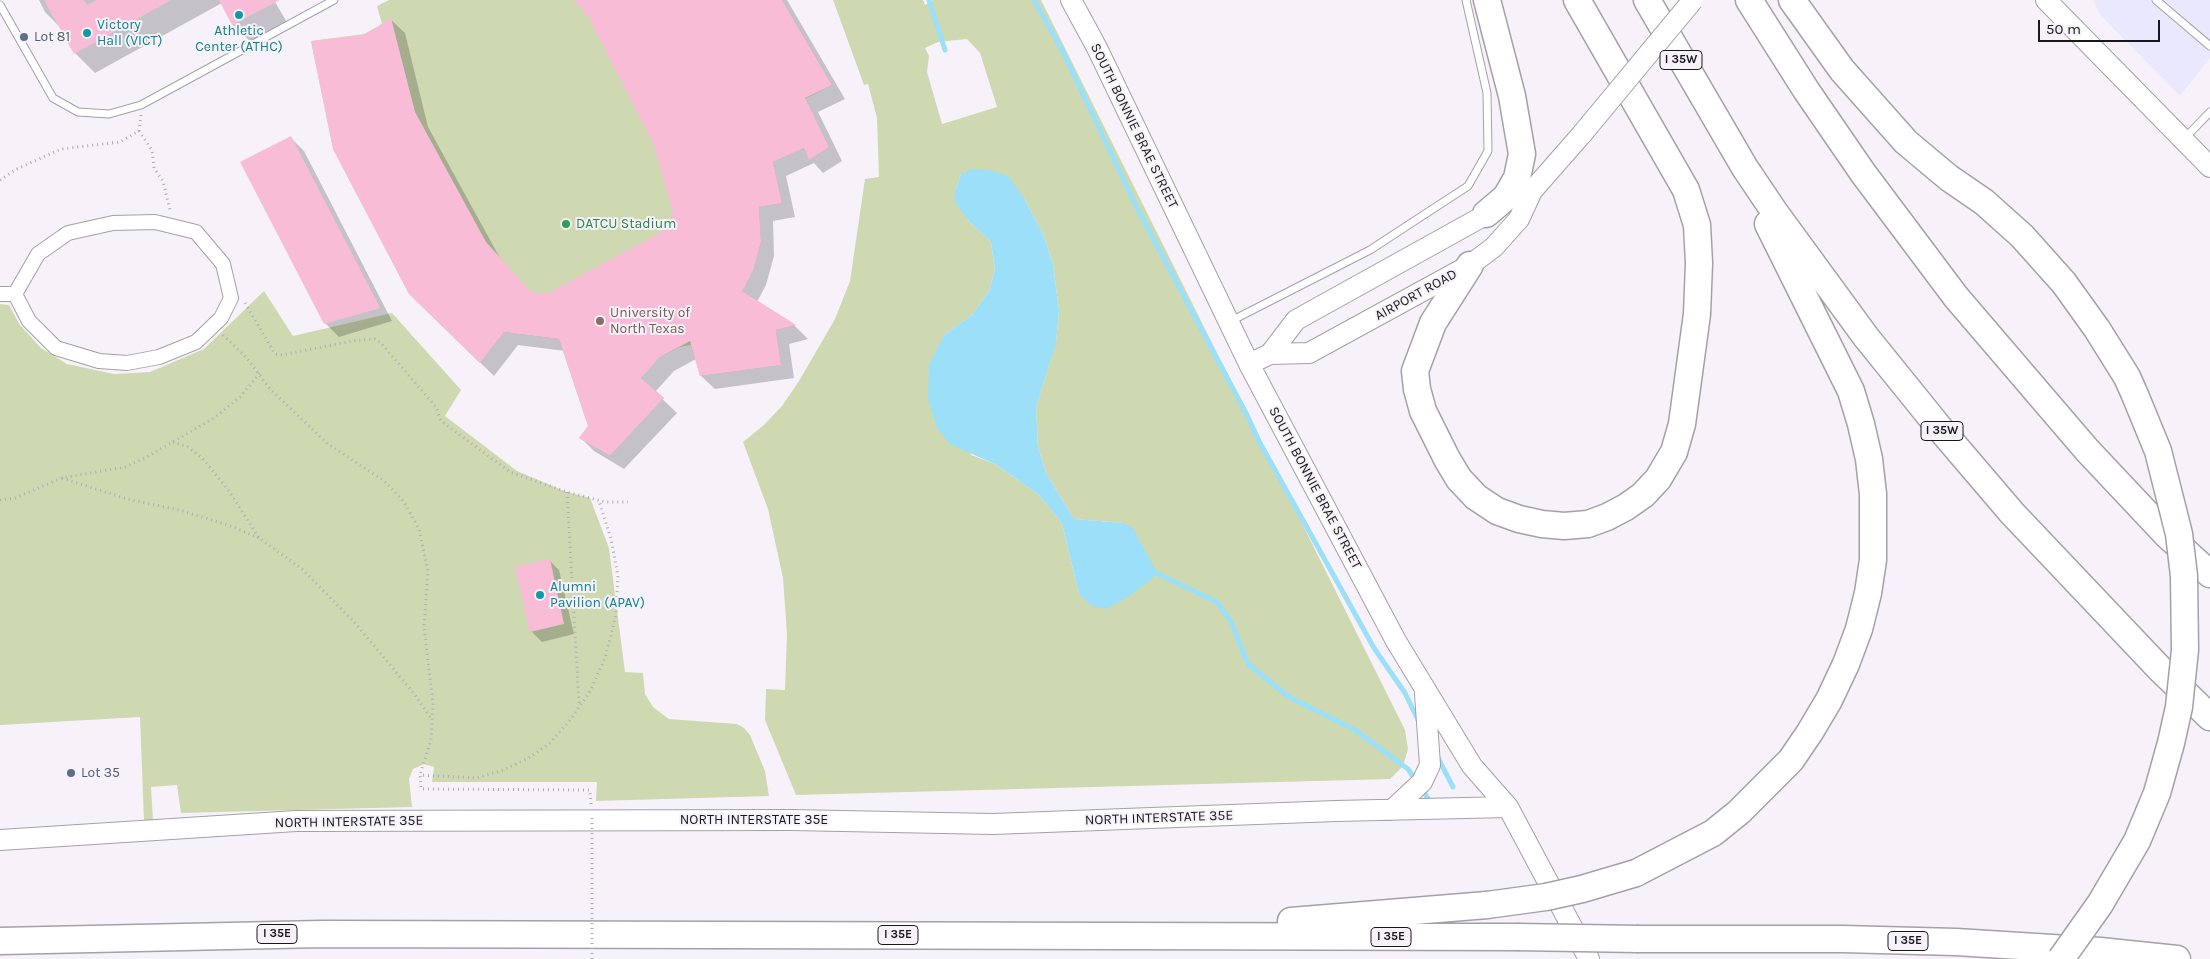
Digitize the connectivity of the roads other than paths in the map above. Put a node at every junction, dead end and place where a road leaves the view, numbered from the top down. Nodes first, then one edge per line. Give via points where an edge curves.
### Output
1 (334, 0) edge
2 (1071, 0) edge
3 (1466, 0) edge
4 (1487, 0) edge
5 (1577, 0) edge
6 (1647, 0) edge
7 (1693, 0) edge
8 (1750, 0) edge
9 (1792, 0) edge
10 (2046, 0) edge
11 (2156, 0) edge
12 (0, 5) edge
13 (2210, 46) edge
14 (2210, 112) edge
15 (1712, 114) junction
16 (2183, 140) junction
17 (2210, 167) edge
18 (1532, 191) junction
19 (1486, 214) junction
20 (1470, 265) junction
21 (0, 294) edge
22 (15, 294) junction
23 (1229, 322) junction
24 (1270, 354) junction
25 (1249, 364) junction
26 (2210, 574) edge
27 (1425, 692) junction
28 (2210, 717) edge
29 (1508, 807) junction
30 (1392, 810) junction
31 (0, 840) edge
32 (1050, 935) junction
33 (0, 941) edge
34 (1589, 959) edge
35 (2061, 959) edge
36 (2177, 959) edge

1 - 12 lane via 141,105 124,111 93,114 78,112 53,98
2 - 23 main road, SOUTH BONNIE BRAE STREET
3 - 23 lane via 1487,93 1488,151 1468,186 1370,250
4 - 19 highway via 1512,96 1522,154 1517,178 1506,197
5 - 20 highway via 1686,190 1697,226 1697,314 1682,424 1674,452 1658,479 1626,507 1588,524 1542,524 1497,511 1459,479 1423,411 1416,371 1433,323
6 - 15 highway, I 35W
7 - 18 main road, AIRPORT ROAD, bridge
8 - 26 highway via 1863,173 1956,297 2087,450 2167,535
9 - 35 highway, bridge via 1842,70 1906,142 1984,202 2022,236 2064,283 2127,377 2158,451 2179,534 2184,576 2185,650 2179,707 2157,794 2138,841 2100,904
10 - 16 main road
11 - 13 lane
14 - 16 lane
15 - 28 highway, I 35W via 1787,230 1866,337 1942,431 2012,513
15 - 32 highway, bridge via 1851,391 1869,459 1873,494 1873,560 1859,629 1829,700 1790,760 1764,788 1713,832 1636,873 1582,889 1488,905
16 - 17 main road
18 - 19 main road, AIRPORT ROAD
18 - 20 main road, AIRPORT ROAD via 1519,219 1494,247
19 - 24 main road, AIRPORT ROAD via 1296,320
20 - 24 main road, AIRPORT ROAD via 1309,353
21 - 22 street
22 - 22 street via 29,321 56,348 99,361 127,363 159,357 196,342 221,318 231,298 222,264 196,232 155,222 113,223 68,233 38,254
23 - 25 main road, SOUTH BONNIE BRAE STREET
24 - 25 main road, AIRPORT ROAD
25 - 27 main road, SOUTH BONNIE BRAE STREET
27 - 29 main road, SOUTH BONNIE BRAE STREET via 1472,766
27 - 30 main road via 1430,765 1422,782
29 - 30 main road, NORTH INTERSTATE 35E
29 - 34 main road, SOUTH BONNIE BRAE STREET
30 - 31 main road, NORTH INTERSTATE 35E via 993,824 791,820 296,821
32 - 33 highway, I 35E via 321,934
32 - 36 highway, I 35E, bridge via 1842,939 1956,942

